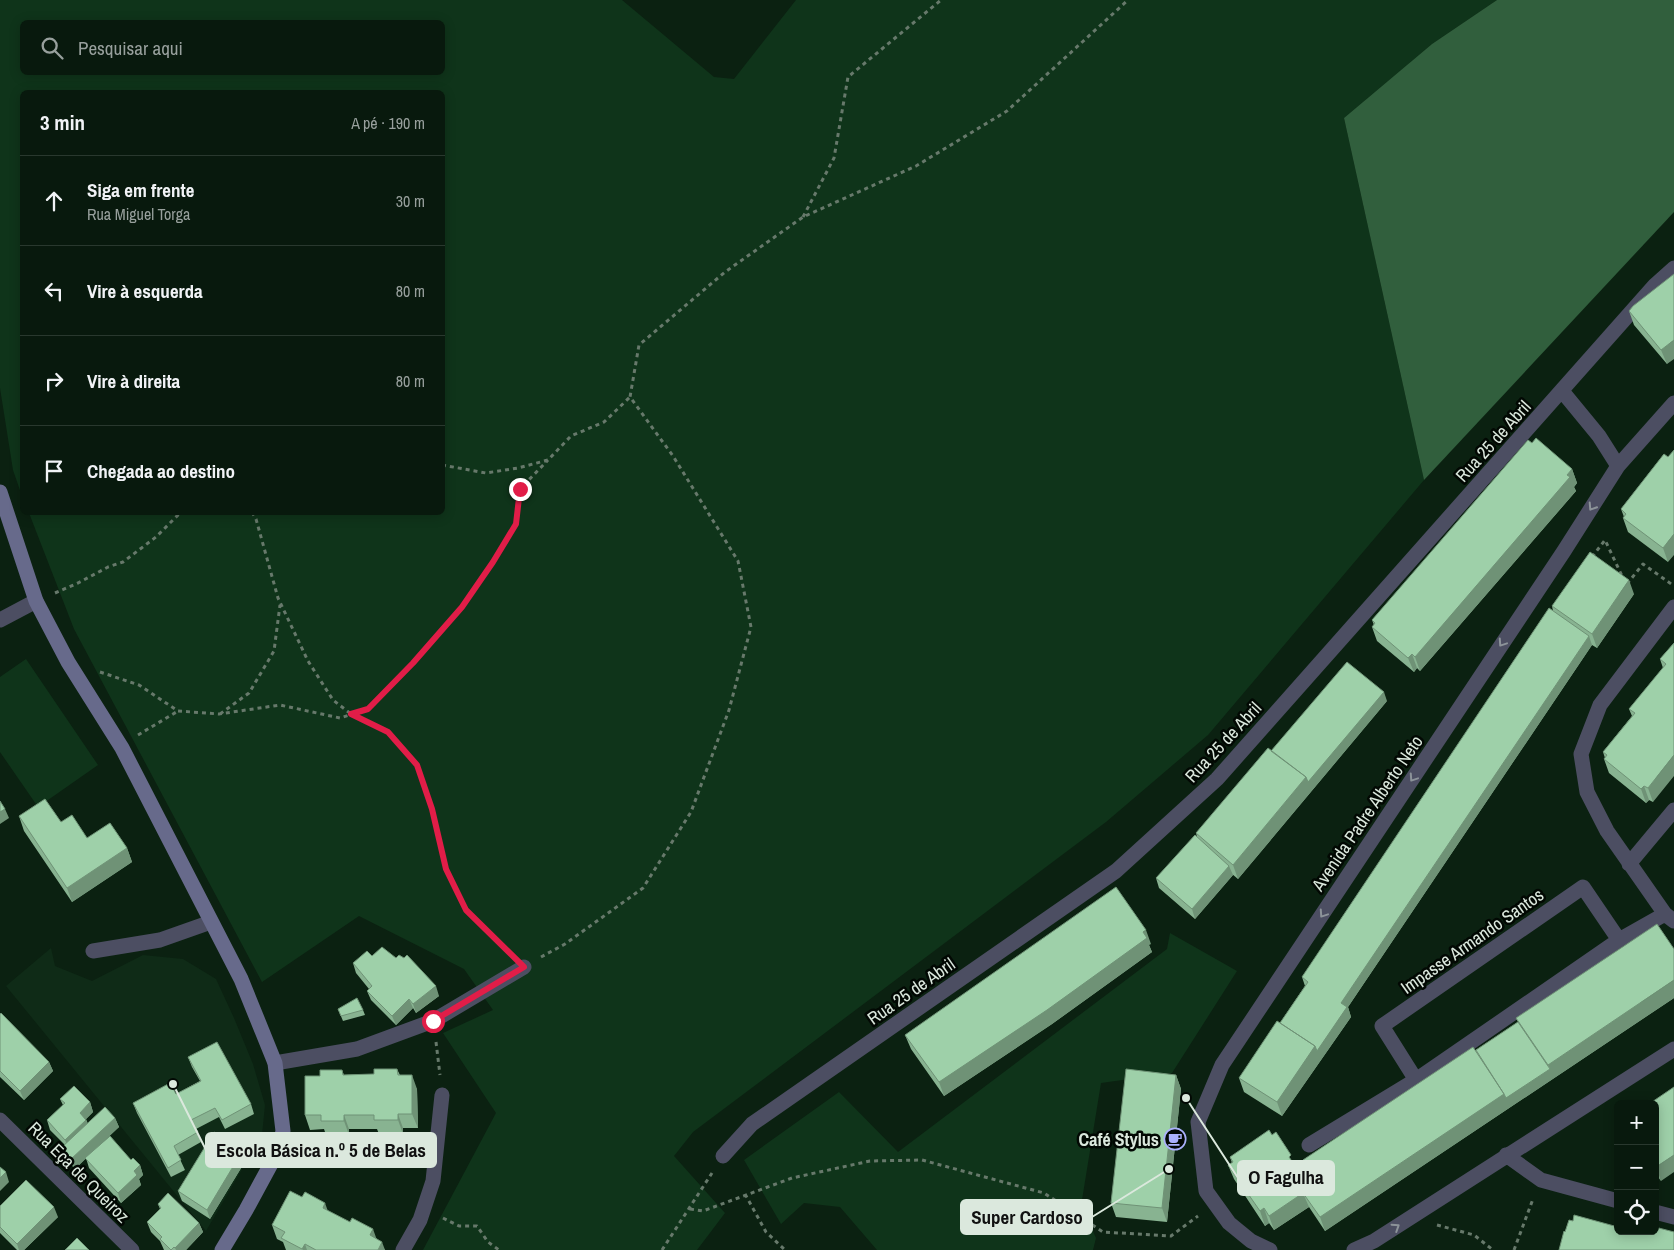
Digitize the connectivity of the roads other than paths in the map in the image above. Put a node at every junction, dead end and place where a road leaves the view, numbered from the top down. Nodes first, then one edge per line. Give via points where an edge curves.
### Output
1 (1674, 268) edge
2 (1562, 391) junction
3 (1674, 404) edge
4 (1618, 466) junction
5 (0, 492) edge
6 (36, 601) junction
7 (1674, 607) edge
8 (0, 620) edge
9 (1674, 810) edge
10 (1630, 864) junction
11 (1669, 917) edge
12 (212, 922) junction
13 (1619, 940) junction
14 (93, 951) dead end
15 (524, 967) road end
16 (1674, 1049) edge
17 (274, 1063) junction
18 (1416, 1080) junction
19 (442, 1095) road end
20 (0, 1120) edge
21 (1310, 1145) dead end
22 (1506, 1155) junction
23 (723, 1156) road end
24 (1614, 1201) edge
25 (1659, 1213) edge
26 (1674, 1217) edge
27 (132, 1250) edge
28 (222, 1250) edge
29 (403, 1250) edge
30 (1270, 1250) edge
31 (1354, 1250) edge

1 - 2 street, Rua 25 de Abril via 1655,285
2 - 4 street via 1599,436
2 - 23 street, Rua 25 de Abril via 1216,780 1116,871 752,1124
3 - 4 street, Avenida Padre Alberto Neto
4 -> 30 street, Avenida Padre Alberto Neto via 1222,1065 1198,1122 1206,1191 1228,1223 1251,1241
5 - 6 street
6 - 8 street
6 - 12 street via 68,662 122,748
7 - 10 street via 1600,705 1580,754 1587,792 1607,831
9 - 10 street
10 - 11 street
11 - 13 street
12 - 14 street via 160,940
12 - 17 street via 241,979
13 - 18 street
13 - 18 street, Impasse Armando Santos via 1583,886 1382,1026
15 - 17 street via 433,1021 357,1049
16 - 22 street
17 - 28 street via 283,1131 278,1151
18 - 21 street
19 - 29 street via 433,1181 420,1220
20 - 27 street, Rua Eça de Queiroz
22 - 24 street via 1541,1180
31 -> 22 street via 1374,1241
25 - 26 street

